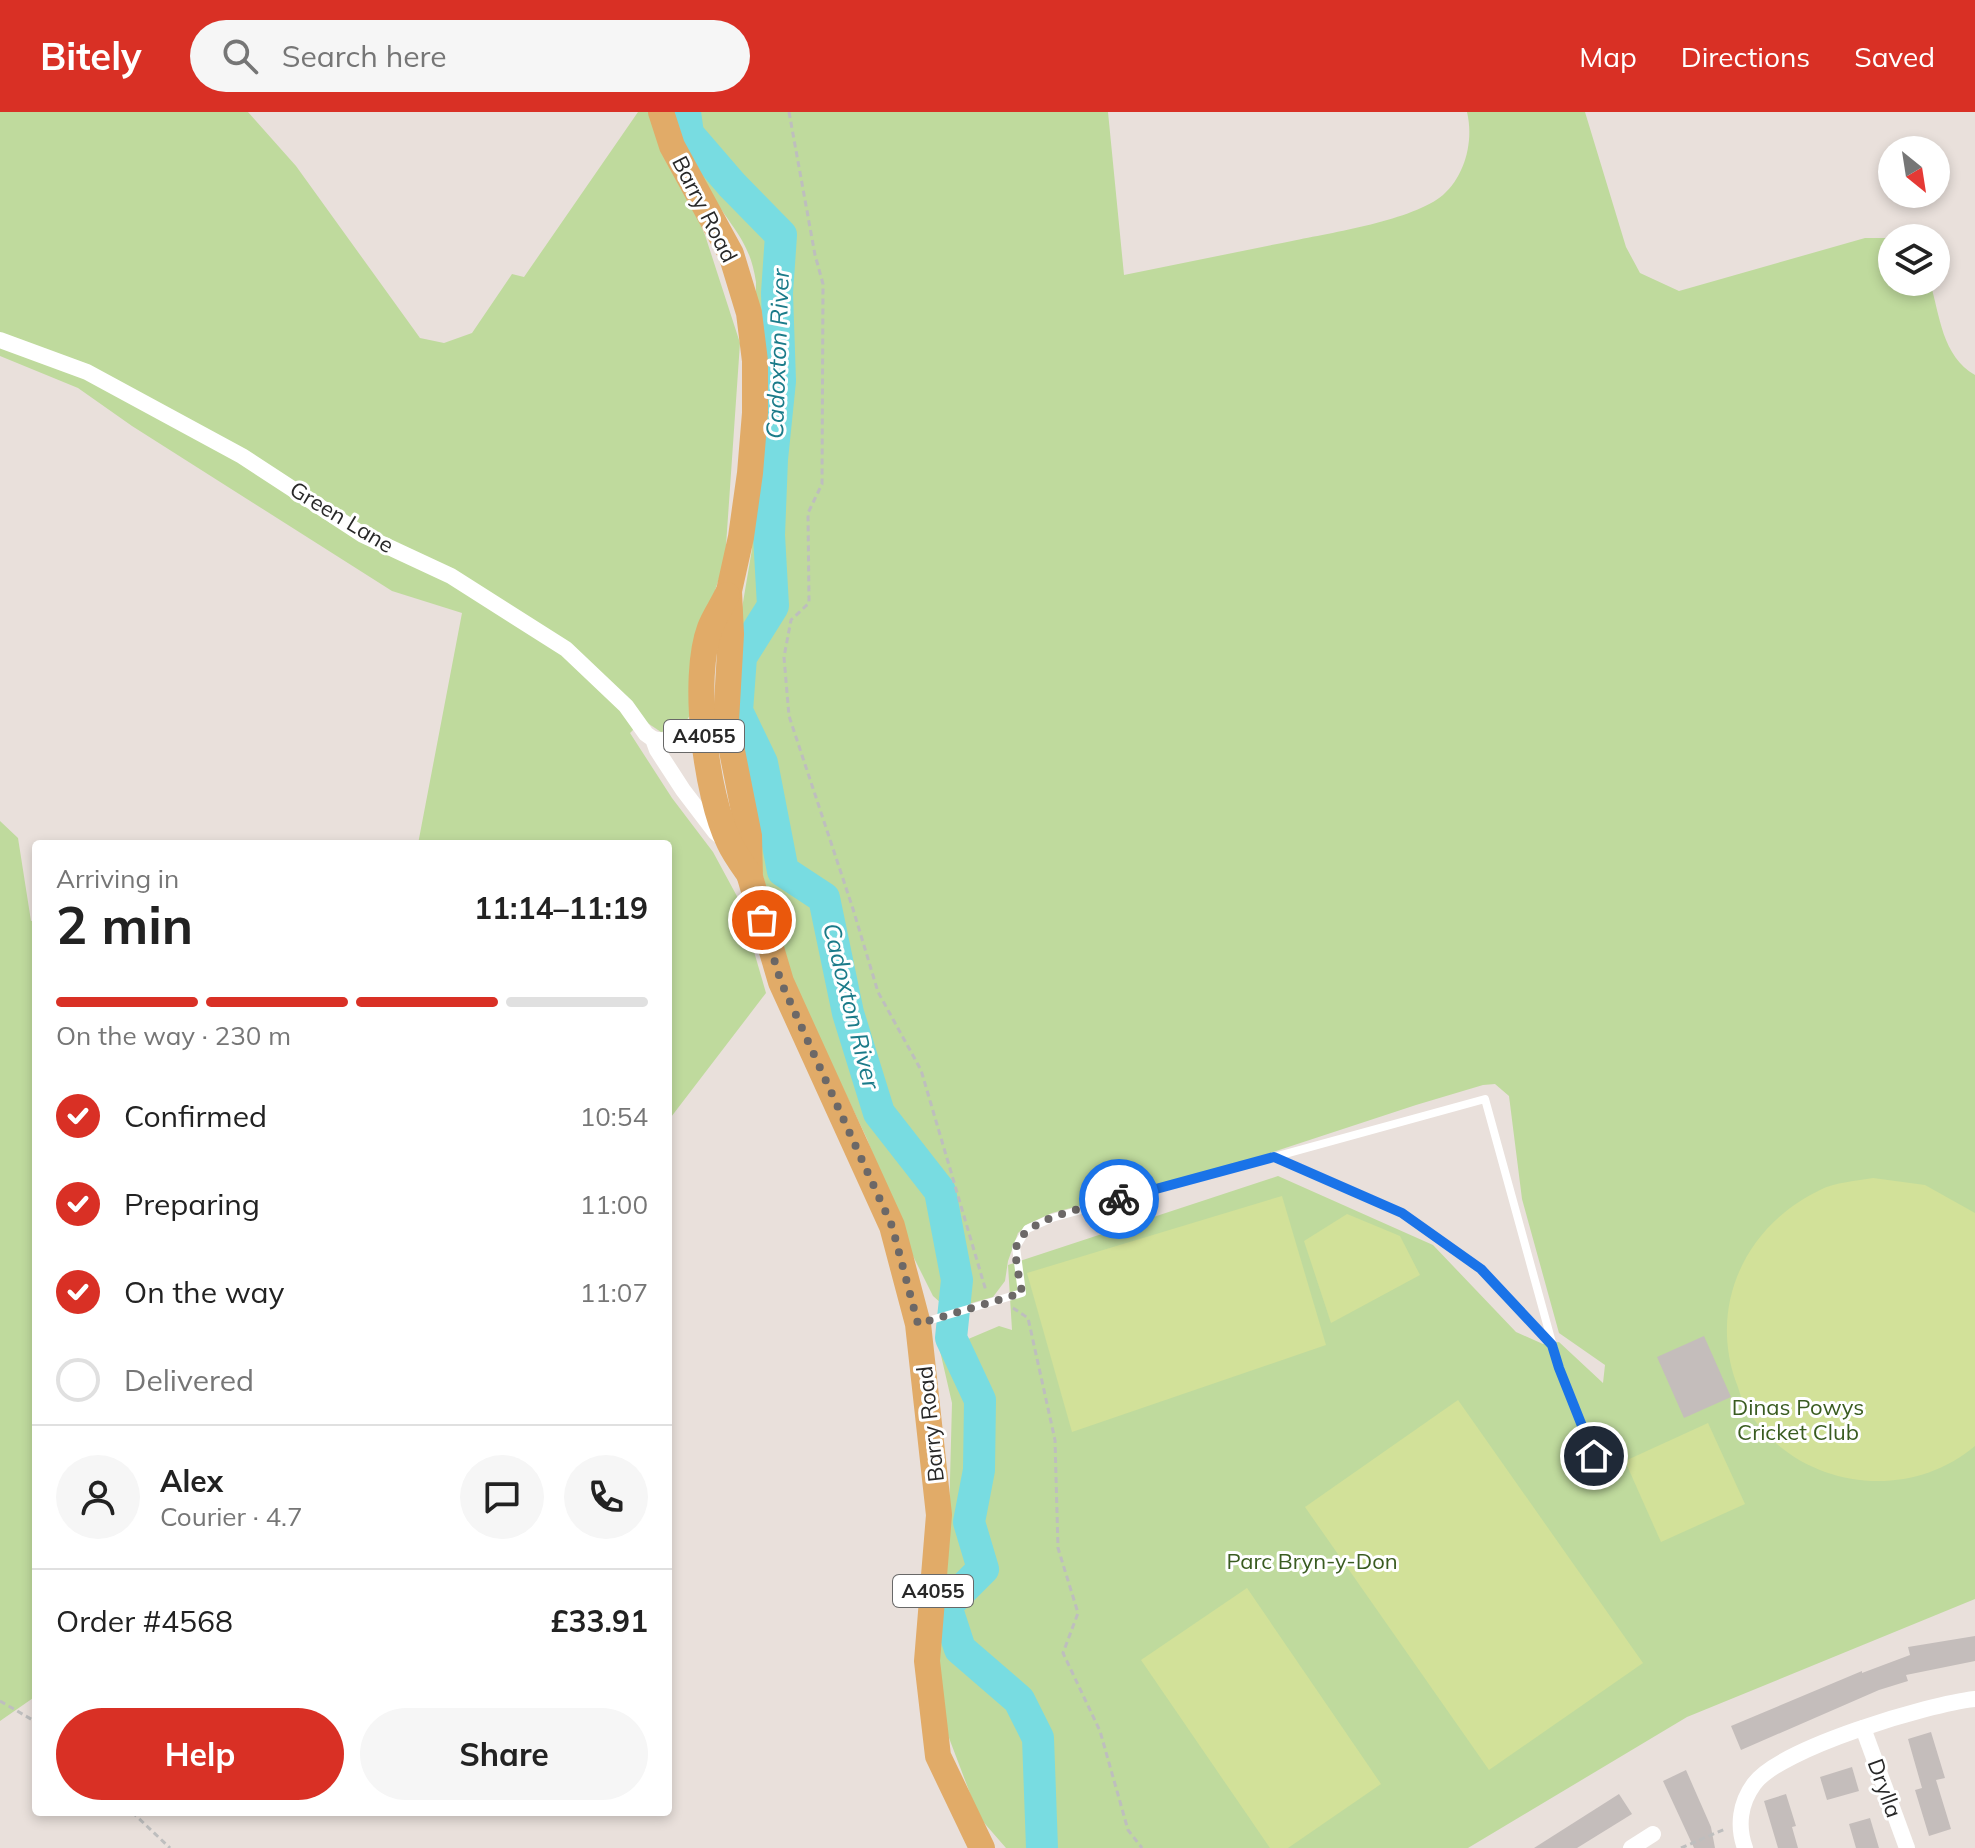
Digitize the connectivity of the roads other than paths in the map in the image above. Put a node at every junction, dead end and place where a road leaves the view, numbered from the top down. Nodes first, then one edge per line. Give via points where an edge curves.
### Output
1 (661, 112) edge
2 (0, 340) edge
3 (729, 591) junction
4 (702, 719) junction
5 (653, 739) junction
6 (733, 763) junction
7 (712, 783) junction
8 (683, 790) junction
9 (728, 842) junction
10 (750, 877) junction
11 (1274, 1157) junction
12 (918, 1324) junction
13 (1552, 1345) junction
14 (1594, 1456) dead end
15 (1975, 1699) edge
16 (1863, 1728) junction
17 (1653, 1834) dead end
18 (982, 1848) edge
19 (1631, 1848) edge
20 (1745, 1848) edge
21 (1907, 1848) edge

1 - 3 main road, Barry Road / A4055 via 672,146 731,254 749,313 755,413
2 - 5 street, Green Lane via 87,372 242,456 363,535 451,576 566,649
3 - 4 main road, Barry Road / A4055 via 709,630
3 - 6 main road, Barry Road / A4055 via 726,721
4 - 5 street via 685,735
4 - 7 main road, Barry Road / A4055
5 - 8 street, Green Lane
6 - 7 street
6 - 10 main road, Barry Road / A4055 via 749,836
7 - 8 street
7 - 9 main road, Barry Road / A4055
8 - 9 street, Green Lane
9 - 10 main road, Barry Road / A4055
10 - 12 main road, Barry Road / A4055 via 781,982 892,1226
11 - 12 lane via 1027,1229 1016,1247 1022,1293
11 - 13 lane via 1402,1213 1481,1269
11 - 13 lane via 1485,1099
12 - 18 main road, Barry Road / A4055 via 939,1515 927,1661 938,1756
13 - 14 lane
15 - 16 street
16 - 20 street via 1770,1770 1755,1783 1740,1816
16 - 21 street, Drylla
17 - 19 street

